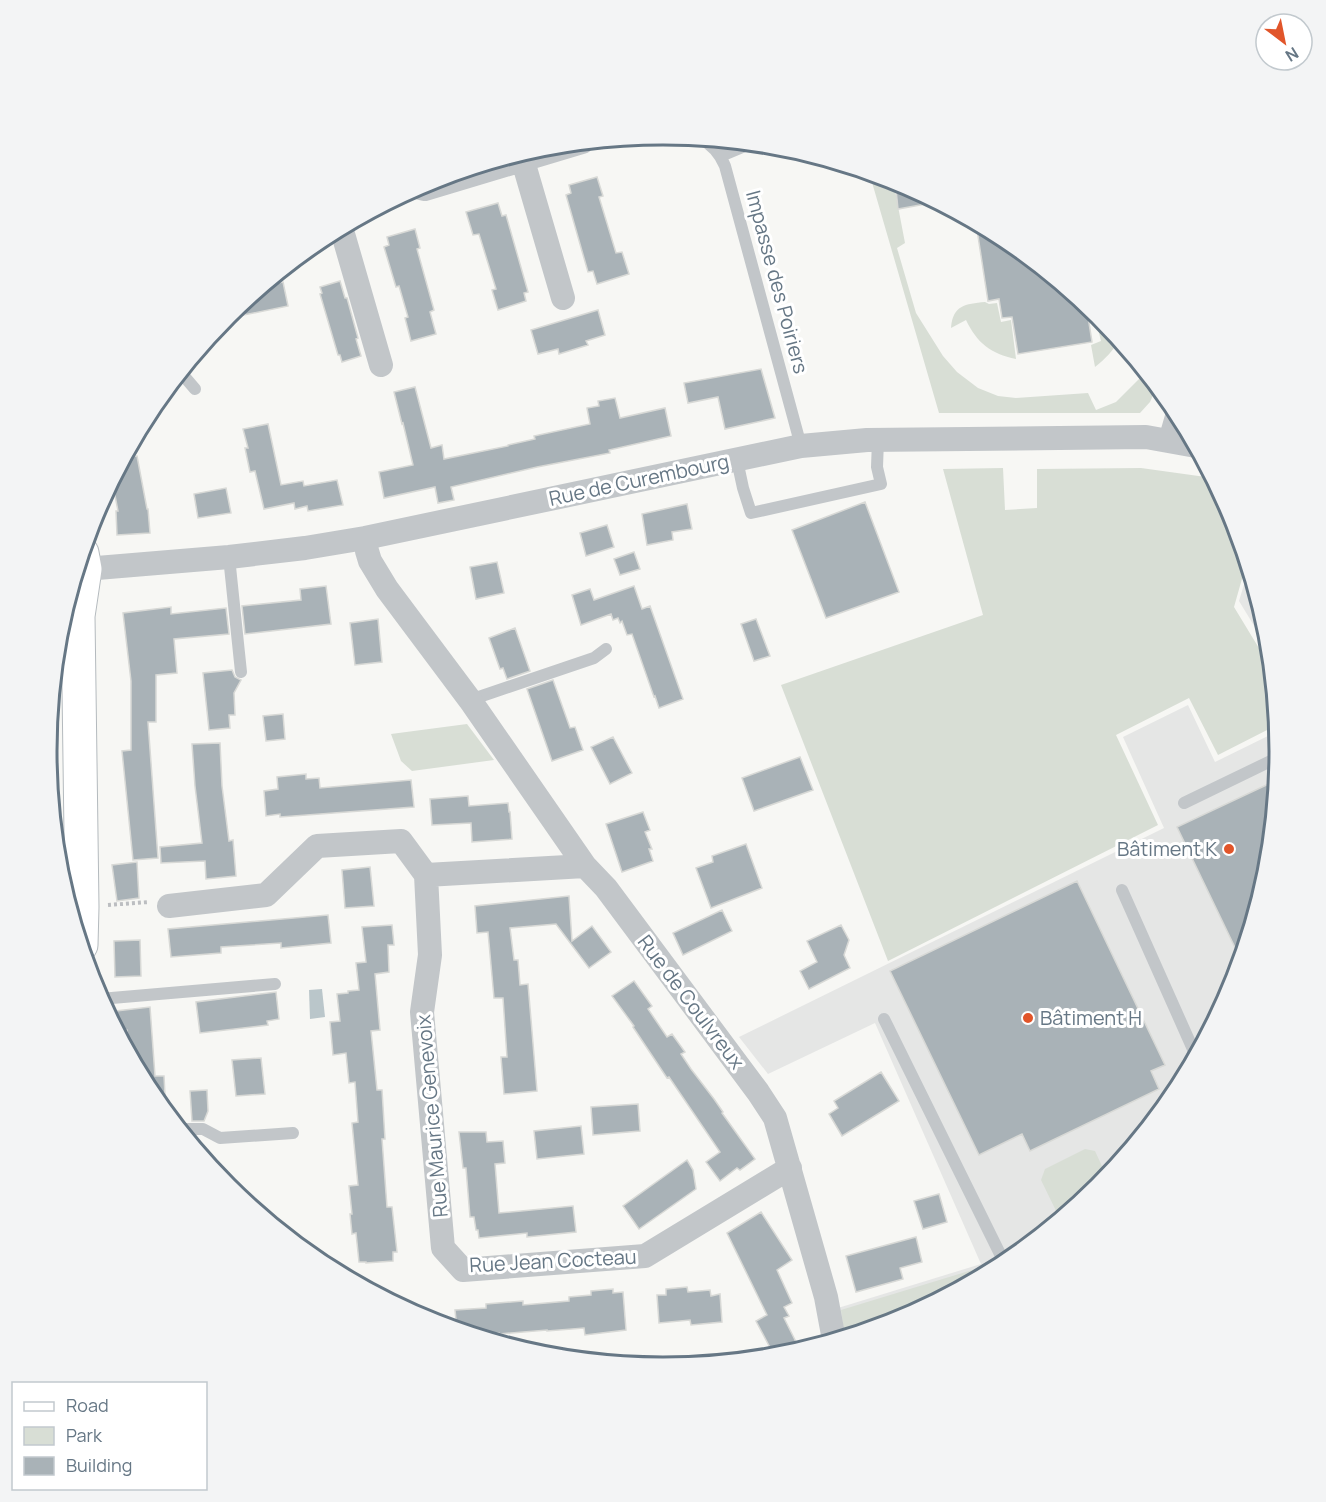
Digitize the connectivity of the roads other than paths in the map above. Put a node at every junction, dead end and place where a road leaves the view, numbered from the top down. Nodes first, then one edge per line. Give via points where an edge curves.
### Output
1 (712, 147) edge
2 (737, 149) edge
3 (721, 156) junction
4 (524, 161) edge
5 (508, 166) edge
6 (492, 170) edge
7 (344, 236) edge
8 (563, 298) dead end
9 (381, 365) dead end
10 (185, 378) edge
11 (195, 389) dead end
12 (1174, 426) edge
13 (879, 440) junction
14 (1170, 441) junction
15 (1186, 444) edge
16 (801, 446) junction
17 (737, 460) junction
18 (365, 538) junction
19 (229, 557) junction
20 (88, 561) edge
21 (81, 584) edge
22 (606, 649) dead end
23 (241, 672) dead end
24 (470, 700) junction
25 (1269, 762) edge
26 (1184, 803) dead end
27 (585, 866) junction
28 (426, 875) junction
29 (1122, 890) dead end
30 (77, 904) edge
31 (169, 906) road end
32 (275, 984) dead end
33 (110, 998) edge
34 (884, 1019) dead end
35 (1192, 1047) edge
36 (189, 1129) edge
37 (293, 1133) dead end
38 (790, 1168) junction
39 (443, 1248) joint
40 (1000, 1255) edge
41 (833, 1332) edge

1 - 3 lane
2 - 3 lane
3 - 16 lane, Impasse des Poiriers
4 - 8 street
5 - 6 street
7 - 9 street
10 - 11 lane
12 - 14 street
13 - 14 street, Rue de Curembourg via 1146,437
13 - 16 street, Rue de Curembourg
13 - 17 lane via 877,467 881,484 751,513
14 - 15 street, Rue de Curembourg
16 - 17 street, Rue de Curembourg
17 - 18 street, Rue de Curembourg
18 - 19 street, Rue de Curembourg
18 - 24 street, Rue de Coulvreux via 370,561 387,589
19 - 20 street, Rue de Curembourg
19 - 23 lane
21 - 30 main road
22 - 24 lane via 594,658
24 - 27 street, Rue de Coulvreux
25 - 26 lane
27 - 28 street
27 - 38 street, Rue de Coulvreux via 606,888 758,1092 775,1118
28 - 31 street via 401,841 317,846 266,895
28 - 39 street, Rue Maurice Genevoix via 430,956 422,1012
29 - 35 lane
32 - 33 lane
34 - 40 lane
36 - 37 lane via 203,1129 219,1138
38 - 39 street, Rue Jean Cocteau via 645,1256 463,1270
38 - 41 street, Rue de Coulvreux

